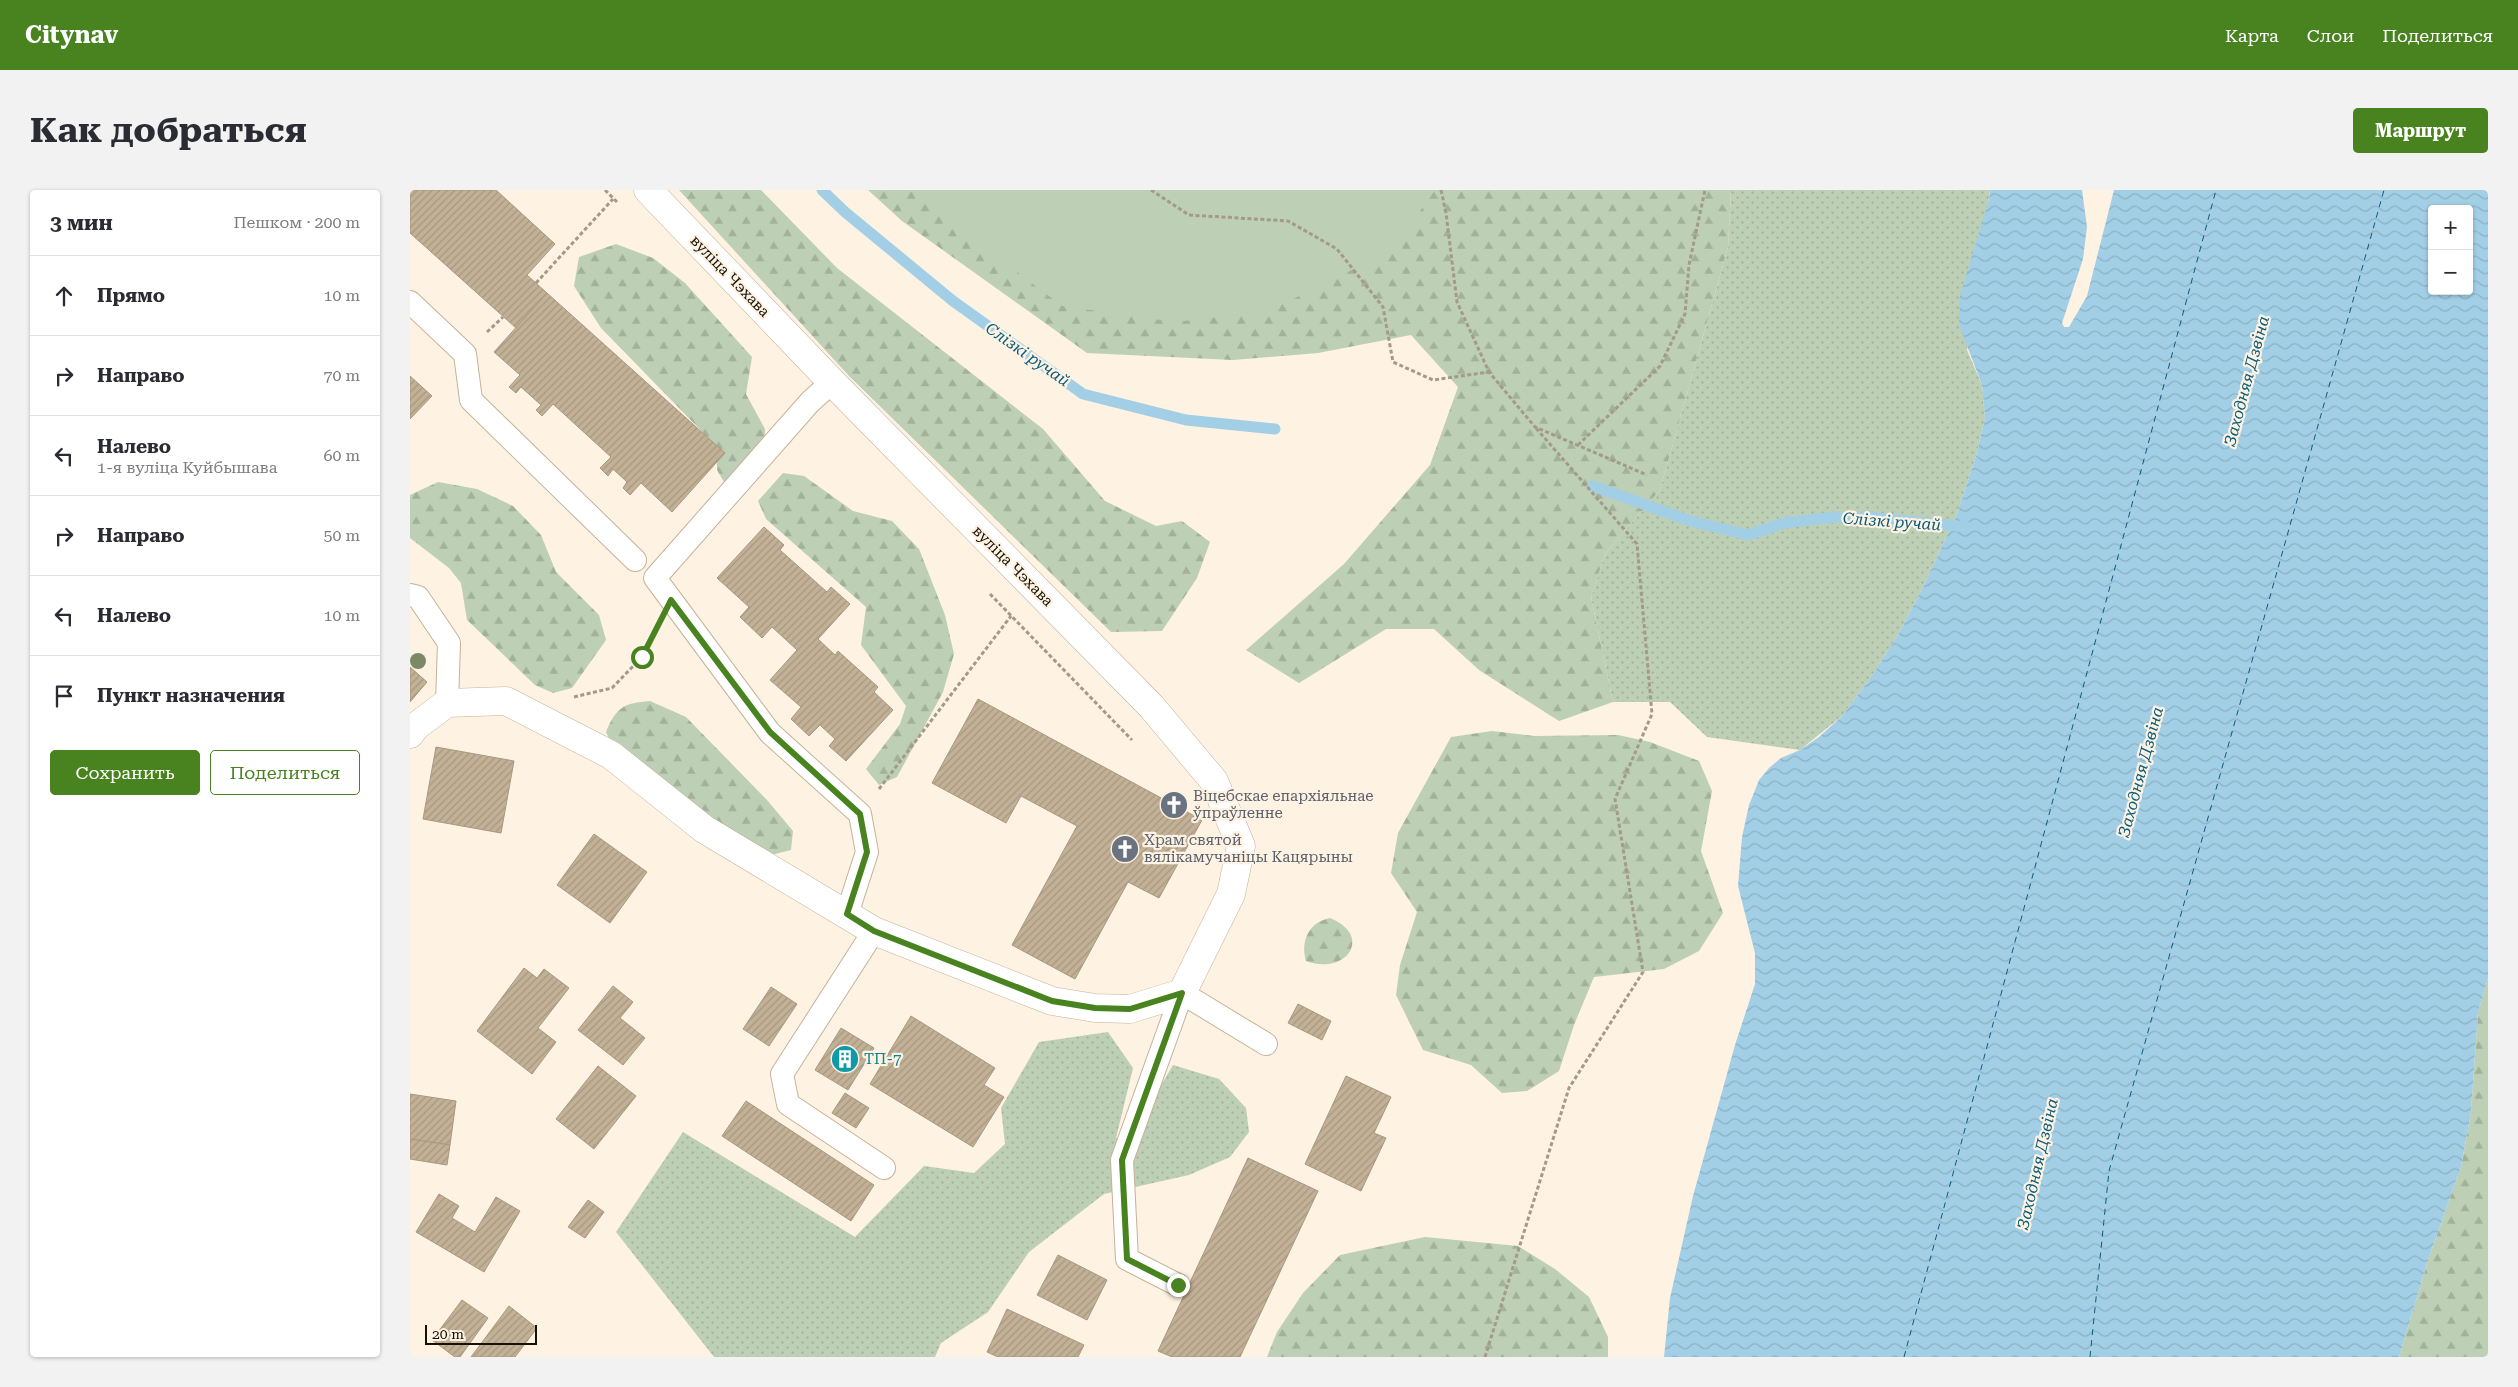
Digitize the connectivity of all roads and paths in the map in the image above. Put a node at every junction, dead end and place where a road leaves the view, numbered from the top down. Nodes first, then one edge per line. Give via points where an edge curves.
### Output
1 (605, 190) edge
2 (648, 190) edge
3 (1151, 190) edge
4 (1441, 190) edge
5 (1705, 190) edge
6 (613, 198) junction
7 (620, 206) dead end
8 (536, 283) dead end
9 (410, 302) edge
10 (1489, 372) junction
11 (832, 382) junction
12 (1535, 427) junction
13 (1578, 445) junction
14 (1647, 475) dead end
15 (635, 560) dead end
16 (984, 588) dead end
17 (410, 595) edge
18 (671, 600) junction
19 (1011, 616) junction
20 (570, 698) dead end
21 (448, 703) junction
22 (410, 734) edge
23 (1137, 744) dead end
24 (860, 814) junction
25 (847, 914) junction
26 (874, 931) junction
27 (1182, 993) junction
28 (1266, 1044) dead end
29 (884, 1168) dead end
30 (1178, 1285) dead end
31 (1485, 1357) edge

1 - 6 path
2 - 11 street, вуліца Чэхава
3 - 10 path via 1189,214 1288,221 1337,249 1382,307 1393,362 1433,380
4 - 10 path via 1457,302
5 - 13 path via 1689,264 1685,314 1660,366
6 - 7 path
6 - 8 path
9 - 15 lane via 465,354 471,400
10 - 12 path
11 - 18 lane via 810,402 655,578
11 - 27 street, вуліца Чэхава via 1151,706 1214,781 1240,846 1231,894
12 - 13 path
12 - 31 path via 1636,544 1652,714 1615,799 1643,972 1569,1088
13 - 14 path
16 - 19 path
17 - 21 lane via 418,597 449,643
18 - 20 path via 642,657 612,688
18 - 24 lane via 770,732
19 - 23 path
19 - 24 path
21 - 22 street via 414,727
21 - 25 street via 506,701 611,755 704,829
24 - 25 lane via 867,852
25 - 26 street
26 - 27 street via 1052,1001 1095,1008 1130,1009
26 - 29 lane via 782,1074 788,1104
27 - 28 lane
27 - 30 lane via 1122,1160 1127,1259

